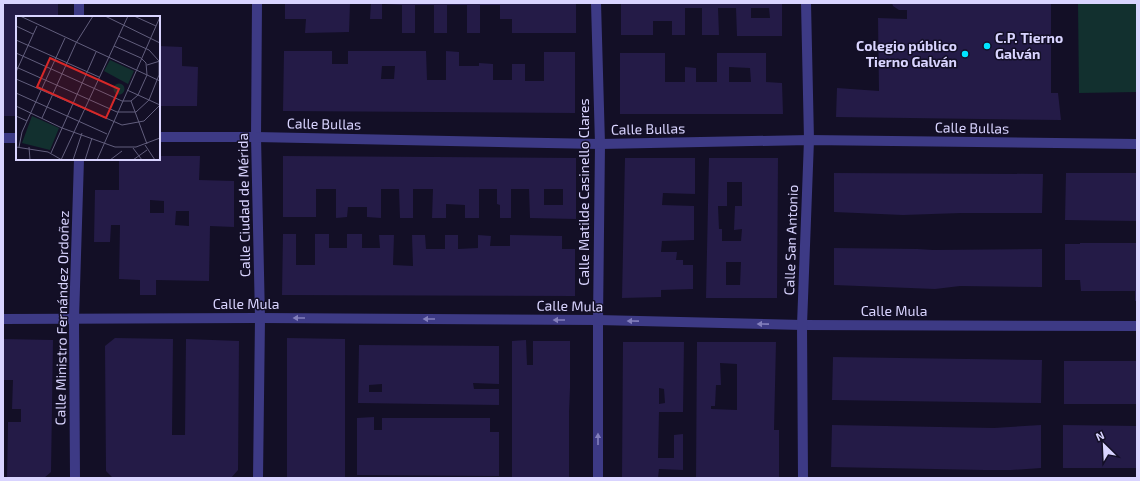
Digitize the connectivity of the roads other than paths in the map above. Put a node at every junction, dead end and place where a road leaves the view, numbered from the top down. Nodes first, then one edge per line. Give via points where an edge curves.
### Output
1 (79, 3) edge
2 (257, 3) edge
3 (596, 3) edge
4 (806, 3) edge
5 (79, 16) edge
6 (160, 137) edge
7 (256, 137) junction
8 (3, 138) edge
9 (16, 138) edge
10 (809, 140) junction
11 (600, 144) junction
12 (1137, 144) edge
13 (79, 160) edge
14 (260, 318) junction
15 (3, 319) edge
16 (74, 319) junction
17 (598, 320) junction
18 (802, 325) junction
19 (1137, 326) edge
20 (75, 478) edge
21 (258, 478) edge
22 (598, 478) edge
23 (803, 478) edge

1 - 5 street
2 - 7 street, Calle Ciudad de Mérida
3 - 11 street, Calle Matilde Casinello Clares
4 - 10 street, Calle San Antonio
6 - 7 street, Calle Bullas
7 - 11 street, Calle Bullas
7 - 14 street, Calle Ciudad de Mérida
8 - 9 street
10 - 11 street, Calle Bullas
10 - 12 street, Calle Bullas
10 - 18 street, Calle San Antonio
11 - 17 street, Calle Matilde Casinello Clares
13 - 16 street, Calle Ministro Fernández Ordoñez
14 - 16 street, Calle Mula
17 -> 14 street, Calle Mula
14 - 21 street, Calle Ciudad de Mérida
15 - 16 street, Calle Mula
16 - 20 street, Calle Ministro Fernández Ordoñez
18 -> 17 street, Calle Mula
22 -> 17 street, Calle Matilde Casinello Clares
18 - 19 street, Calle Mula
18 - 23 street, Calle San Antonio

